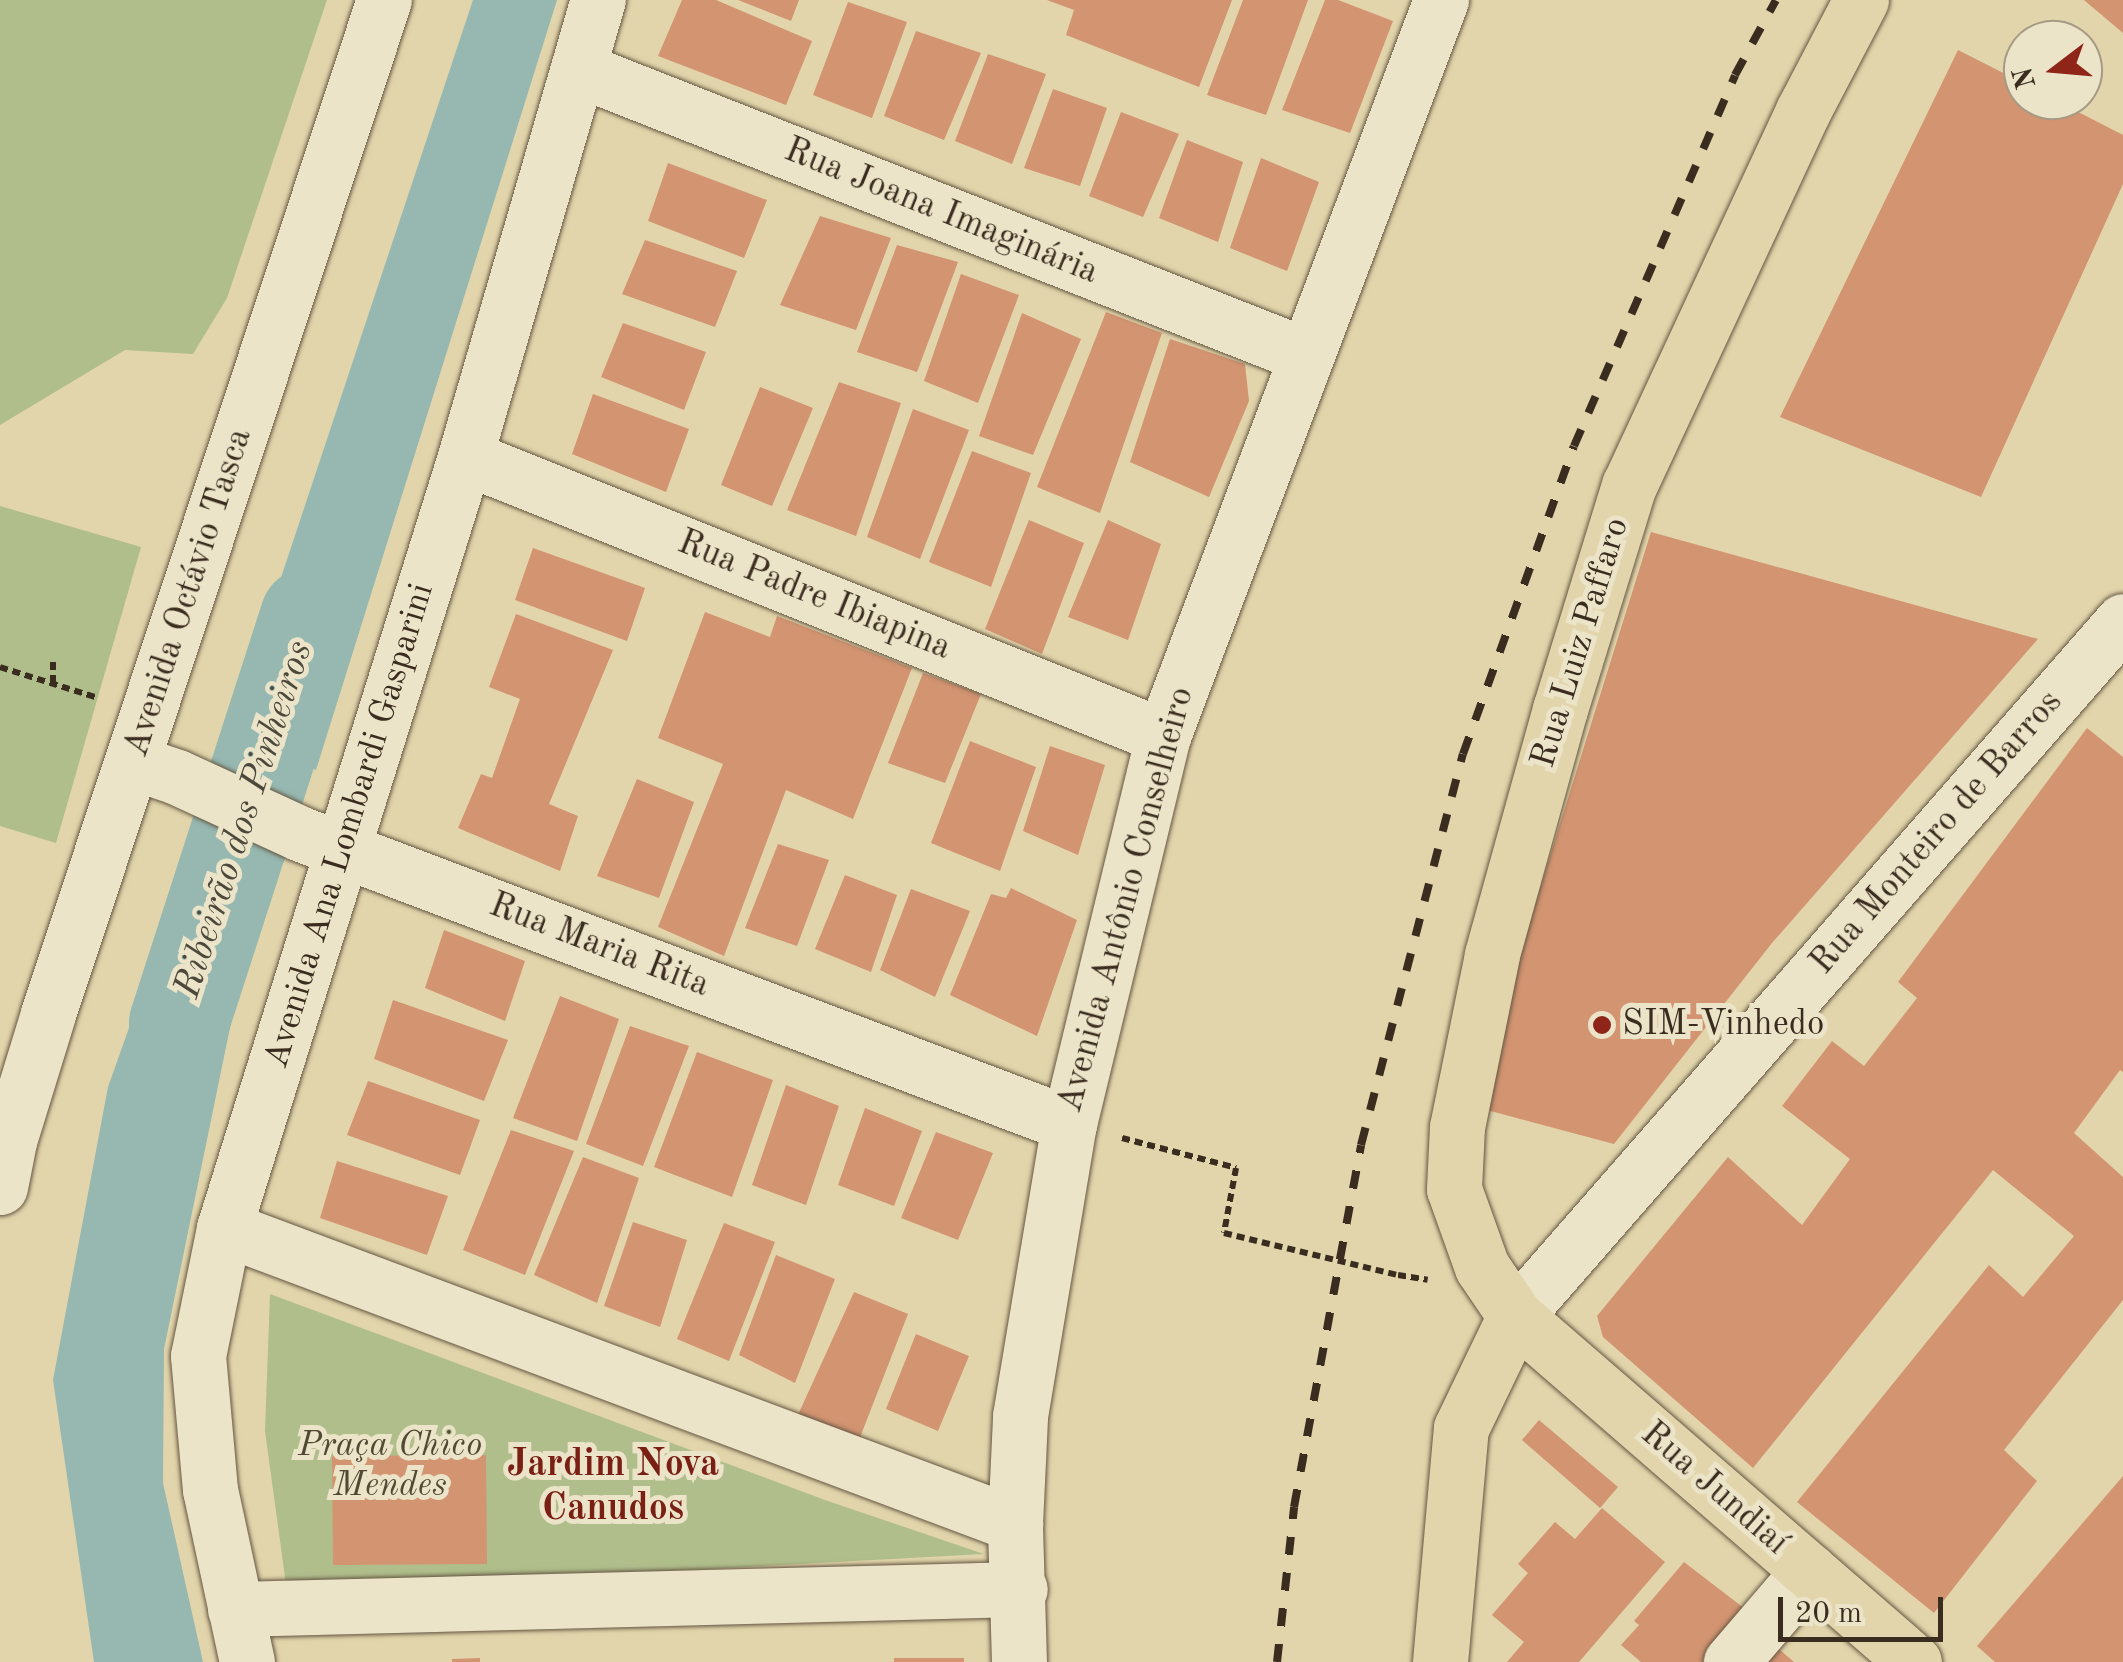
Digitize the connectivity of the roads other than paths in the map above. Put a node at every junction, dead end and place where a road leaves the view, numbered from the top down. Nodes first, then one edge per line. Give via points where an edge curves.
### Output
1 (384, 0) edge
2 (598, 0) edge
3 (1442, 0) edge
4 (1861, 0) edge
5 (578, 68) junction
6 (1304, 356) junction
7 (465, 456) junction
8 (2123, 621) edge
9 (1163, 736) junction
10 (153, 751) junction
11 (322, 842) junction
12 (1068, 1124) junction
13 (0, 1187) edge
14 (224, 1228) junction
15 (1514, 1316) junction
16 (1015, 1524) junction
17 (1808, 1571) junction
18 (1020, 1589) junction
19 (235, 1609) junction
20 (248, 1662) edge
21 (1020, 1662) edge
22 (1440, 1662) edge
23 (1731, 1662) edge
24 (1914, 1662) edge

1 - 10 street, Avenida Octávio Tasca
2 - 5 street, Avenida Ana Lombardi Gasparini
3 - 6 street, Avenida Antônio Conselheiro
4 - 15 main road, Rua Luiz Paffaro via 1629,485 1492,955 1456,1127 1454,1189 1482,1266
5 - 6 street, Rua Joana Imaginária
5 - 7 street, Avenida Ana Lombardi Gasparini
6 - 9 street, Avenida Antônio Conselheiro
7 - 9 street, Rua Padre Ibiapina
7 - 11 street, Avenida Ana Lombardi Gasparini
8 - 15 street, Rua Monteiro de Barros
9 - 12 street, Avenida Antônio Conselheiro
10 - 11 street, Rua Maria Rita
10 - 13 street, Avenida Octávio Tasca via 42,1032
11 - 12 street, Rua Maria Rita
11 - 14 street, Avenida Ana Lombardi Gasparini
12 - 16 street, Avenida Antônio Conselheiro via 1020,1416
14 - 16 street
14 - 19 street, Avenida Ana Lombardi Gasparini via 198,1356 210,1490
15 - 17 main road, Rua Jundiaí
15 - 22 main road via 1461,1428
16 - 18 street, Avenida Antônio Conselheiro
17 - 23 street
17 - 24 main road, Rua Jundiaí
18 - 19 street
18 - 21 street, Avenida Antônio Conselheiro
19 - 20 street, Avenida Ana Lombardi Gasparini

